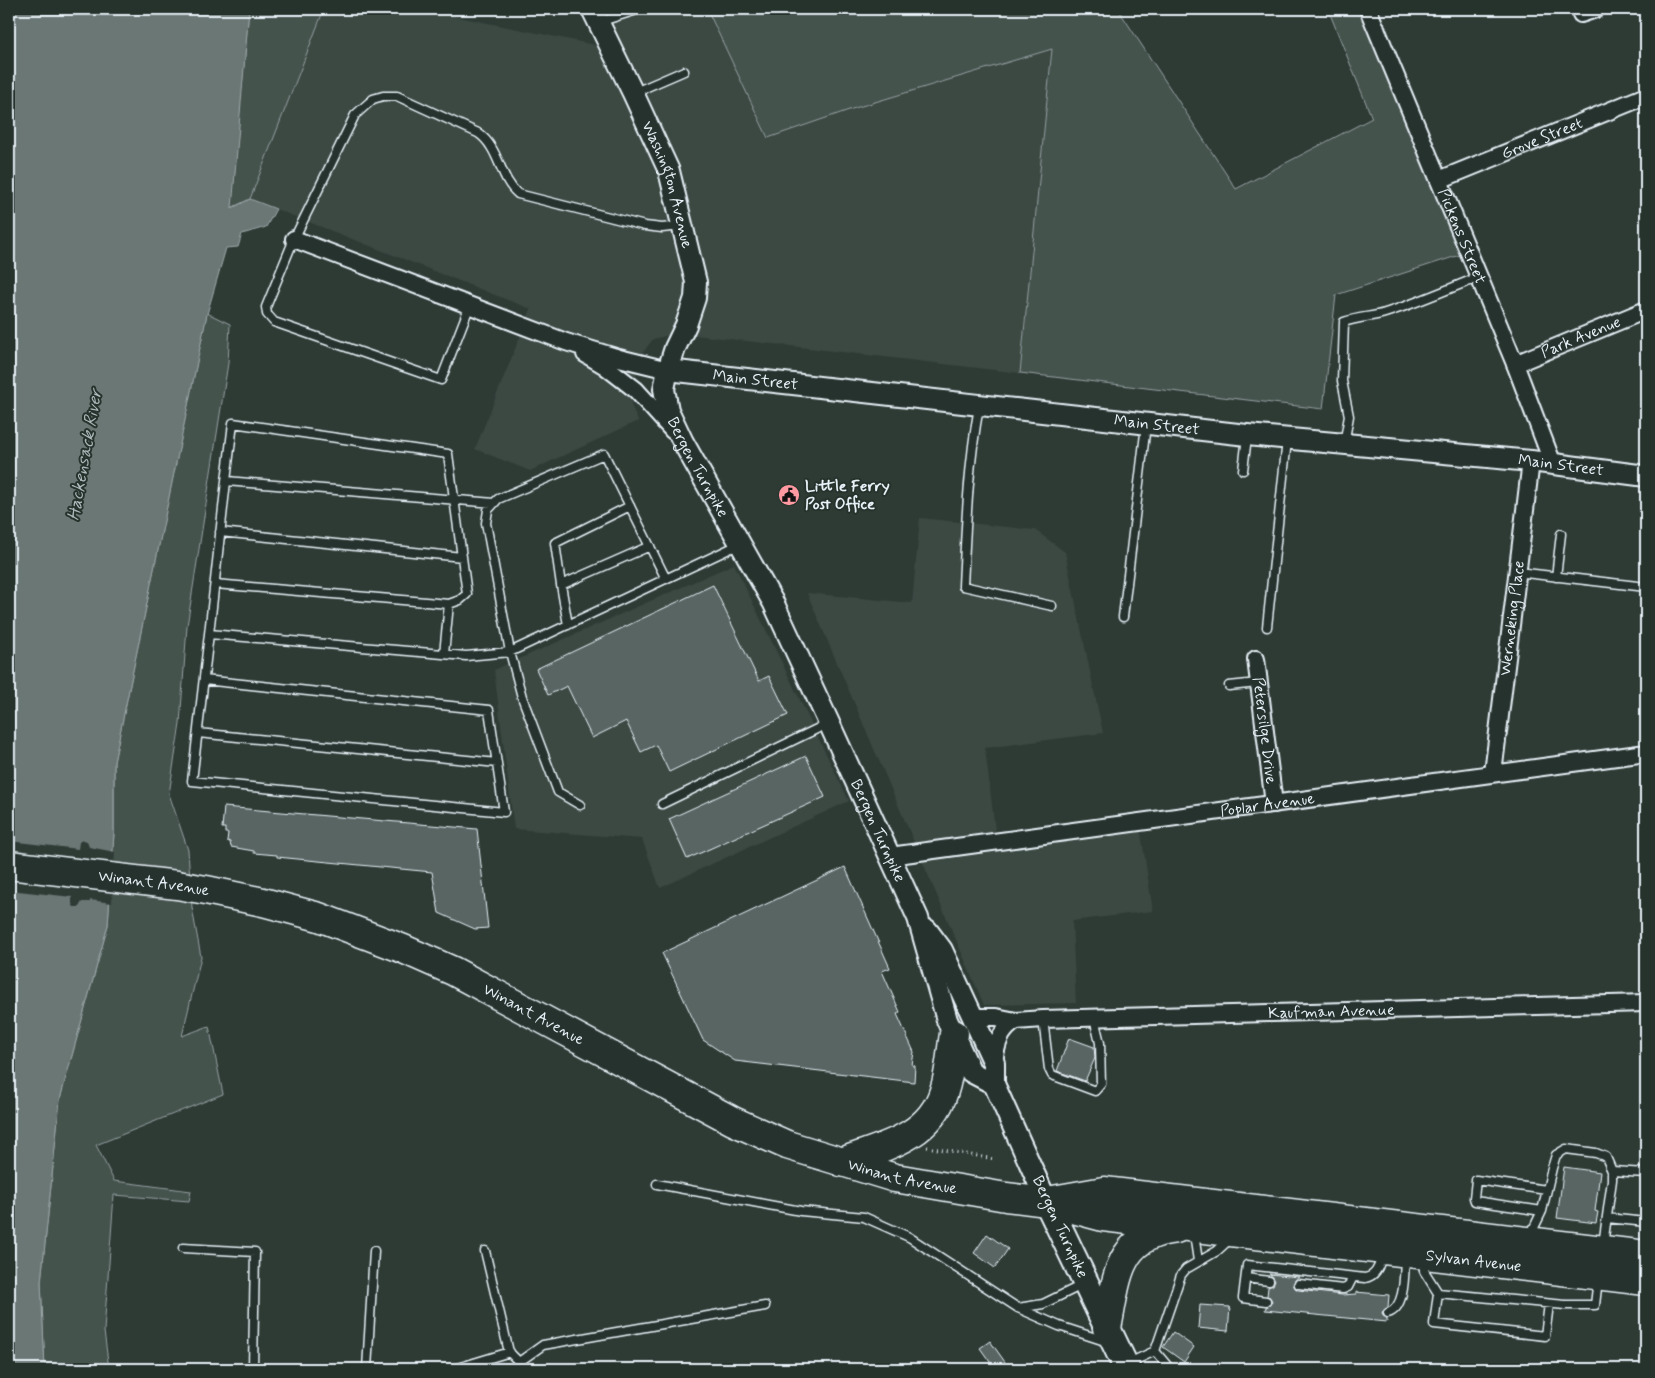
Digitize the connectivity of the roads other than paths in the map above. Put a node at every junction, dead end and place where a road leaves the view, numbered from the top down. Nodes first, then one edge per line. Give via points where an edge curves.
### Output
1 (640, 9) edge
2 (1368, 9) edge
3 (595, 15) edge
4 (684, 71) dead end
5 (633, 93) junction
6 (1646, 96) edge
7 (1439, 180) junction
8 (682, 226) junction
9 (294, 239) junction
10 (1479, 277) junction
11 (470, 305) junction
12 (1646, 310) edge
13 (566, 342) junction
14 (1515, 364) junction
15 (668, 370) junction
16 (979, 404) junction
17 (1146, 423) junction
18 (1247, 435) junction
19 (1287, 438) junction
20 (683, 442) junction
21 (1344, 444) junction
22 (1531, 461) junction
23 (1553, 464) junction
24 (1244, 470) dead end
25 (1646, 476) edge
26 (226, 481) junction
27 (454, 500) junction
28 (494, 503) junction
29 (630, 506) junction
30 (220, 532) junction
31 (1561, 534) dead end
32 (740, 544) junction
33 (650, 546) junction
34 (462, 556) junction
35 (1517, 572) junction
36 (1556, 577) junction
37 (666, 579) junction
38 (214, 584) junction
39 (561, 585) junction
40 (1646, 587) edge
41 (449, 604) junction
42 (1052, 606) dead end
43 (1123, 617) dead end
44 (568, 624) junction
45 (1267, 627) dead end
46 (209, 634) junction
47 (510, 652) junction
48 (444, 654) junction
49 (1256, 659) dead end
50 (204, 680) junction
51 (1258, 683) junction
52 (1229, 686) dead end
53 (829, 723) junction
54 (198, 733) junction
55 (1646, 753) edge
56 (497, 763) junction
57 (1492, 773) junction
58 (662, 804) dead end
59 (1274, 804) junction
60 (580, 805) dead end
61 (890, 856) junction
62 (9, 865) edge
63 (1646, 1003) edge
64 (1094, 1018) junction
65 (1043, 1019) junction
66 (1016, 1022) junction
67 (963, 1025) junction
68 (994, 1062) junction
69 (994, 1084) junction
70 (841, 1162) junction
71 (1612, 1171) junction
72 (1646, 1173) edge
73 (657, 1184) dead end
74 (1547, 1190) junction
75 (1047, 1202) junction
76 (1542, 1212) junction
77 (1607, 1218) junction
78 (1646, 1222) edge
79 (1301, 1227) junction
80 (1194, 1228) junction
81 (1236, 1233) junction
82 (1528, 1241) junction
83 (183, 1248) dead end
84 (374, 1251) dead end
85 (485, 1251) dead end
86 (1405, 1253) junction
87 (1646, 1254) edge
88 (1198, 1261) junction
89 (1601, 1263) junction
90 (1353, 1277) junction
91 (1246, 1278) junction
92 (1269, 1281) dead end
93 (1646, 1281) edge
94 (1086, 1283) junction
95 (1299, 1284) dead end
96 (1438, 1293) junction
97 (1266, 1301) dead end
98 (1549, 1304) junction
99 (766, 1306) dead end
100 (1018, 1308) junction
101 (1388, 1314) dead end
102 (1119, 1351) edge
103 (1155, 1351) junction
104 (510, 1352) junction
105 (519, 1362) junction
106 (253, 1369) edge
107 (367, 1369) edge
108 (454, 1369) edge
109 (526, 1369) edge
110 (1170, 1369) edge

1 - 3 lane
2 - 7 street, Pickens Street
3 - 5 street, Washington Avenue
4 - 5 lane
5 - 8 street, Washington Avenue via 669,171
6 - 7 street, Grove Street
7 - 10 street, Pickens Street
8 - 9 lane via 645,226 518,194 506,180 495,153 484,137 397,96 383,96 372,99 355,114
8 - 15 street, Washington Avenue via 696,282 695,298
9 - 11 street
9 - 11 lane via 266,306 267,314 274,322 441,380
10 - 14 street, Pickens Street
10 - 21 lane via 1390,311 1344,322 1342,382 1349,416
11 - 13 street
12 - 14 street, Park Avenue
13 - 15 street
13 - 20 street via 636,390
14 - 23 street, Pickens Street
15 - 16 street, Main Street
15 - 20 street, Bergen Turnpike via 664,389 668,410
16 - 17 street, Main Street
16 - 42 lane via 974,431 963,586
17 - 18 street, Main Street
17 - 43 lane
18 - 19 street, Main Street
18 - 24 lane
19 - 21 street, Main Street
19 - 45 lane
20 - 32 street, Bergen Turnpike
21 - 22 street, Main Street
22 - 23 street, Main Street
22 - 35 street, Werneking Place
23 - 25 street, Main Street
26 - 27 lane
26 - 27 lane via 234,423 448,454
26 - 30 lane
27 - 28 lane
27 - 34 lane
28 - 29 lane via 604,454
28 - 47 lane via 488,510 486,523
29 - 33 lane
29 - 39 lane via 555,544
30 - 34 lane
30 - 38 lane
31 - 36 lane
32 - 37 lane
32 - 53 street, Bergen Turnpike via 772,602
33 - 37 lane
33 - 39 lane
34 - 41 lane via 467,594
35 - 36 lane
35 - 57 street, Werneking Place
36 - 40 lane
37 - 44 lane
38 - 41 lane
38 - 46 lane
39 - 44 lane
41 - 48 lane
44 - 47 lane
46 - 48 lane
46 - 50 lane
47 - 48 lane via 466,656
47 - 60 lane via 522,697 558,792
49 - 51 street, Petersilge Drive
50 - 54 lane
50 - 56 lane via 489,710
51 - 52 lane
51 - 59 street, Petersilge Drive
53 - 58 lane
53 - 61 street, Bergen Turnpike
54 - 56 lane
54 - 56 lane via 192,781 504,812
55 - 57 street, Poplar Avenue
57 - 59 street, Poplar Avenue
59 - 61 street, Poplar Avenue
61 - 67 street, Bergen Turnpike via 918,918 947,1020
62 - 70 highway, Winant Avenue via 206,890 263,902 383,940 483,986 755,1132
63 - 64 street, Kaufman Avenue
64 - 65 street, Kaufman Avenue
64 - 65 lane via 1100,1043 1101,1084 1095,1092 1052,1075
65 - 66 street, Kaufman Avenue
66 - 67 street, Kaufman Avenue via 996,1017
66 - 68 street via 1007,1026 1000,1037
67 - 68 street, Bergen Turnpike
67 - 69 street, Bergen Turnpike via 971,1072
67 - 70 highway via 945,1089 930,1118 904,1138
68 - 69 street, Bergen Turnpike
69 - 75 street, Bergen Turnpike
70 - 75 highway, Winant Avenue via 902,1179
71 - 72 lane
71 - 74 lane via 1606,1157 1566,1150 1556,1155
71 - 77 lane
73 - 100 lane via 801,1212 864,1217 909,1237
74 - 76 lane
74 - 76 lane via 1476,1180 1475,1201
75 - 79 highway via 1104,1191
75 - 80 highway via 1103,1217
75 - 94 main road, Bergen Turnpike
76 - 82 lane
77 - 78 lane
77 - 89 lane
79 - 81 highway
79 - 82 highway, Sylvan Avenue
79 - 86 highway, Sylvan Avenue
80 - 81 highway
80 - 88 lane
80 - 102 highway via 1151,1234 1129,1250 1120,1268
81 - 88 lane via 1217,1251
82 - 89 highway, Sylvan Avenue
83 - 106 lane via 255,1252
84 - 107 lane
85 - 104 lane
86 - 89 highway, Sylvan Avenue
86 - 90 lane via 1373,1275
86 - 96 lane via 1424,1271
86 - 101 lane via 1402,1292 1398,1306
87 - 89 highway, Sylvan Avenue
88 - 103 lane via 1181,1275
89 - 93 highway, Sylvan Avenue
89 - 98 lane via 1595,1304
90 - 91 lane via 1247,1265
90 - 95 lane via 1348,1287 1343,1289
91 - 92 lane
91 - 97 lane via 1243,1298
94 - 100 lane via 1042,1304
94 - 102 main road, Bergen Turnpike
96 - 98 lane
96 - 98 lane via 1434,1324 1545,1336
99 - 105 lane via 543,1345
100 - 102 lane
102 - 103 lane
103 - 110 lane
104 - 105 lane
104 - 108 lane
105 - 109 lane

